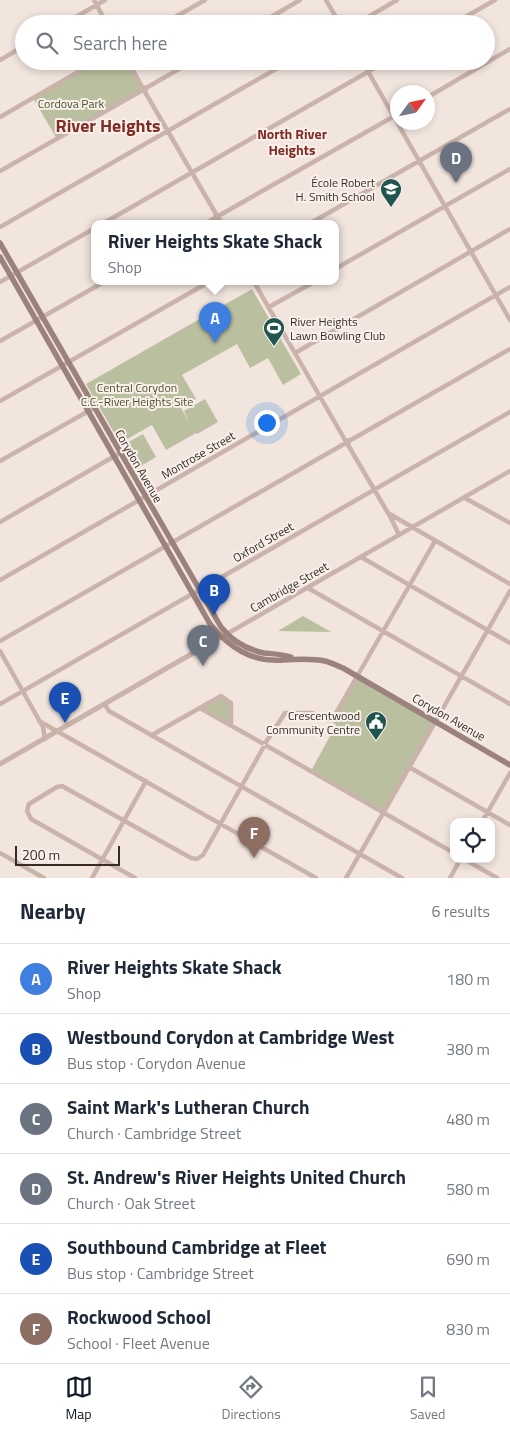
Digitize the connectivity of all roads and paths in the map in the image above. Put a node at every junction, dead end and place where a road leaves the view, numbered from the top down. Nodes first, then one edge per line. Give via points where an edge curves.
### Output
1 (105, 0) edge
2 (205, 0) edge
3 (300, 0) edge
4 (326, 0) edge
5 (397, 0) edge
6 (495, 0) edge
7 (95, 2) edge
8 (77, 15) edge
9 (102, 15) edge
10 (179, 15) edge
11 (274, 15) edge
12 (335, 15) edge
13 (371, 15) edge
14 (469, 15) edge
15 (510, 49) edge
16 (15, 51) edge
17 (495, 58) edge
18 (0, 60) edge
19 (81, 70) edge
20 (133, 70) edge
21 (177, 70) edge
22 (274, 70) edge
23 (371, 70) edge
24 (473, 70) edge
25 (368, 72) junction
26 (144, 89) junction
27 (435, 92) edge
28 (390, 107) edge
29 (510, 109) edge
30 (0, 117) edge
31 (390, 118) edge
32 (168, 130) junction
33 (403, 130) edge
34 (419, 161) junction
35 (510, 169) edge
36 (0, 171) edge
37 (192, 173) junction
38 (445, 207) junction
39 (218, 216) junction
40 (109, 220) edge
41 (211, 220) edge
42 (220, 220) edge
43 (316, 220) edge
44 (0, 227) edge
45 (510, 229) edge
46 (91, 230) edge
47 (0, 243) edge
48 (470, 252) junction
49 (0, 257) edge
50 (339, 268) edge
51 (17, 272) junction
52 (11, 276) junction
53 (0, 282) edge
54 (99, 285) edge
55 (204, 285) edge
56 (256, 285) edge
57 (309, 285) edge
58 (510, 287) edge
59 (496, 295) junction
60 (269, 307) junction
61 (42, 317) junction
62 (510, 320) edge
63 (36, 321) junction
64 (0, 341) edge
65 (510, 349) edge
66 (295, 353) junction
67 (68, 362) junction
68 (62, 366) junction
69 (320, 396) junction
70 (0, 401) edge
71 (94, 408) junction
72 (88, 411) junction
73 (510, 412) edge
74 (347, 442) junction
75 (120, 452) junction
76 (114, 456) junction
77 (0, 462) edge
78 (510, 471) edge
79 (374, 490) junction
80 (146, 496) junction
81 (465, 498) junction
82 (139, 500) junction
83 (388, 513) junction
84 (0, 522) edge
85 (421, 523) junction
86 (510, 523) edge
87 (412, 528) junction
88 (420, 533) junction
89 (399, 536) junction
90 (435, 541) junction
91 (172, 543) junction
92 (166, 546) junction
93 (360, 557) junction
94 (0, 580) edge
95 (510, 584) edge
96 (409, 585) junction
97 (308, 588) junction
98 (199, 590) junction
99 (510, 591) edge
100 (193, 594) junction
101 (487, 630) junction
102 (383, 631) junction
103 (224, 636) junction
104 (0, 641) edge
105 (510, 643) edge
106 (0, 652) edge
107 (357, 676) junction
108 (461, 676) junction
109 (23, 691) junction
110 (0, 704) edge
111 (105, 704) junction
112 (510, 704) edge
113 (200, 708) junction
114 (39, 721) junction
115 (436, 721) junction
116 (231, 725) junction
117 (59, 731) junction
118 (152, 735) junction
119 (45, 739) junction
120 (265, 745) junction
121 (0, 764) edge
122 (510, 765) edge
123 (409, 767) junction
124 (510, 773) edge
125 (146, 781) junction
126 (241, 786) junction
127 (384, 812) junction
128 (488, 812) junction
129 (484, 818) edge
130 (124, 820) junction
131 (220, 823) junction
132 (510, 825) edge
133 (450, 851) edge
134 (0, 853) edge
135 (360, 854) junction
136 (102, 859) junction
137 (460, 863) edge
138 (468, 863) edge
139 (44, 878) edge
140 (92, 878) edge
141 (135, 878) edge
142 (316, 878) edge
143 (346, 878) edge
144 (402, 878) edge
145 (450, 878) edge
146 (498, 878) edge

1 - 7 street
2 - 10 street
3 - 11 street
4 - 12 street
5 - 13 street
6 - 14 street
7 - 8 street
7 - 9 street
15 - 17 street
16 - 18 street
19 - 30 street
20 - 26 street
21 - 26 street
22 - 32 street
23 - 25 street
24 - 27 street
25 - 28 street
25 - 37 street
26 - 32 street
26 - 36 street
29 - 34 street
31 - 39 street
32 - 37 street
32 - 44 street
33 - 34 street
34 - 38 street
34 - 43 street
35 - 38 street
37 - 39 street
37 - 40 street
38 - 48 street
38 - 50 street
39 - 41 street
39 - 42 street
45 - 48 street
46 - 51 street
47 - 51 main road, Corydon Avenue
48 - 59 street
48 - 66 street
49 - 52 main road, Corydon Avenue
51 - 52 street
51 - 61 main road, Corydon Avenue
52 - 53 street
52 - 63 main road, Corydon Avenue
54 - 61 street
55 - 67 street
56 - 60 street
57 - 60 street
58 - 59 street, Montrose Street
59 - 62 street
59 - 69 street, Montrose Street
60 - 66 street
61 - 63 street
61 - 67 main road, Corydon Avenue
63 - 64 street
63 - 68 main road, Corydon Avenue
65 - 74 street
66 - 69 street
67 - 68 street
67 - 71 main road, Corydon Avenue
68 - 70 street
68 - 72 main road, Corydon Avenue
69 - 74 street
69 - 80 street, Montrose Street
71 - 72 street
71 - 75 main road, Corydon Avenue
72 - 76 main road, Corydon Avenue
72 - 77 street
73 - 79 street, Oxford Street
74 - 79 street
74 - 91 street
75 - 76 street
75 - 80 main road, Corydon Avenue
76 - 82 main road, Corydon Avenue
76 - 84 street
78 - 81 street, Cambridge Street
79 - 83 street
79 - 98 street, Oxford Street
80 - 82 street, Montrose Street
80 - 91 main road, Corydon Avenue
81 - 85 street, Cambridge Street
81 - 86 street
82 - 92 main road, Corydon Avenue
82 - 94 street, Montrose Street
83 - 87 street
83 - 89 street
85 - 87 street, Cambridge Street
85 - 88 street
87 - 88 street
87 - 89 street, Cambridge Street
88 - 90 street
89 - 93 street, Cambridge Street
90 - 95 street
90 - 96 street
91 - 92 street
91 - 98 main road, Corydon Avenue
92 - 100 main road, Corydon Avenue
92 - 104 street
93 - 96 street
93 - 97 street, Cambridge Street
96 - 101 street
96 - 102 street
97 - 102 street
97 - 103 street, Cambridge Street
98 - 100 street, Oxford Street
98 - 103 main road, Corydon Avenue
99 - 101 street
100 - 103 main road, Corydon Avenue via 210,624
100 - 109 street, Oxford Street
101 - 105 street
101 - 108 street
102 - 107 street
102 - 108 street
103 - 107 main road, Corydon Avenue via 229,645 246,654 265,659 324,661
103 - 111 street, Cambridge Street
106 - 109 street
107 - 115 main road, Corydon Avenue
107 - 120 street via 330,721 312,713 284,713
108 - 112 street
108 - 115 street
109 - 110 street, Oxford Street
109 - 114 street
111 - 117 street, Cambridge Street
111 - 118 street via 109,711
113 - 116 street
113 - 116 street via 221,696 231,702
113 - 118 street
114 - 117 street
114 - 119 street
115 - 122 main road, Corydon Avenue
115 - 123 street
116 - 120 street
117 - 119 street, Cambridge Street
117 - 125 street
118 - 126 street
119 - 121 street, Cambridge Street
120 - 126 street
120 - 127 street
123 - 127 street
123 - 128 street
124 - 128 street
125 - 130 street
125 - 131 street
126 - 131 street
126 - 135 street
127 - 133 street
127 - 135 street
128 - 129 street
128 - 132 street
130 - 131 street via 194,860 201,857
130 - 136 street
130 - 136 street via 62,786 28,806 31,819
131 - 142 street
134 - 139 street
135 - 143 street
135 - 144 street
136 - 140 street
136 - 141 street
137 - 145 street
138 - 146 street

